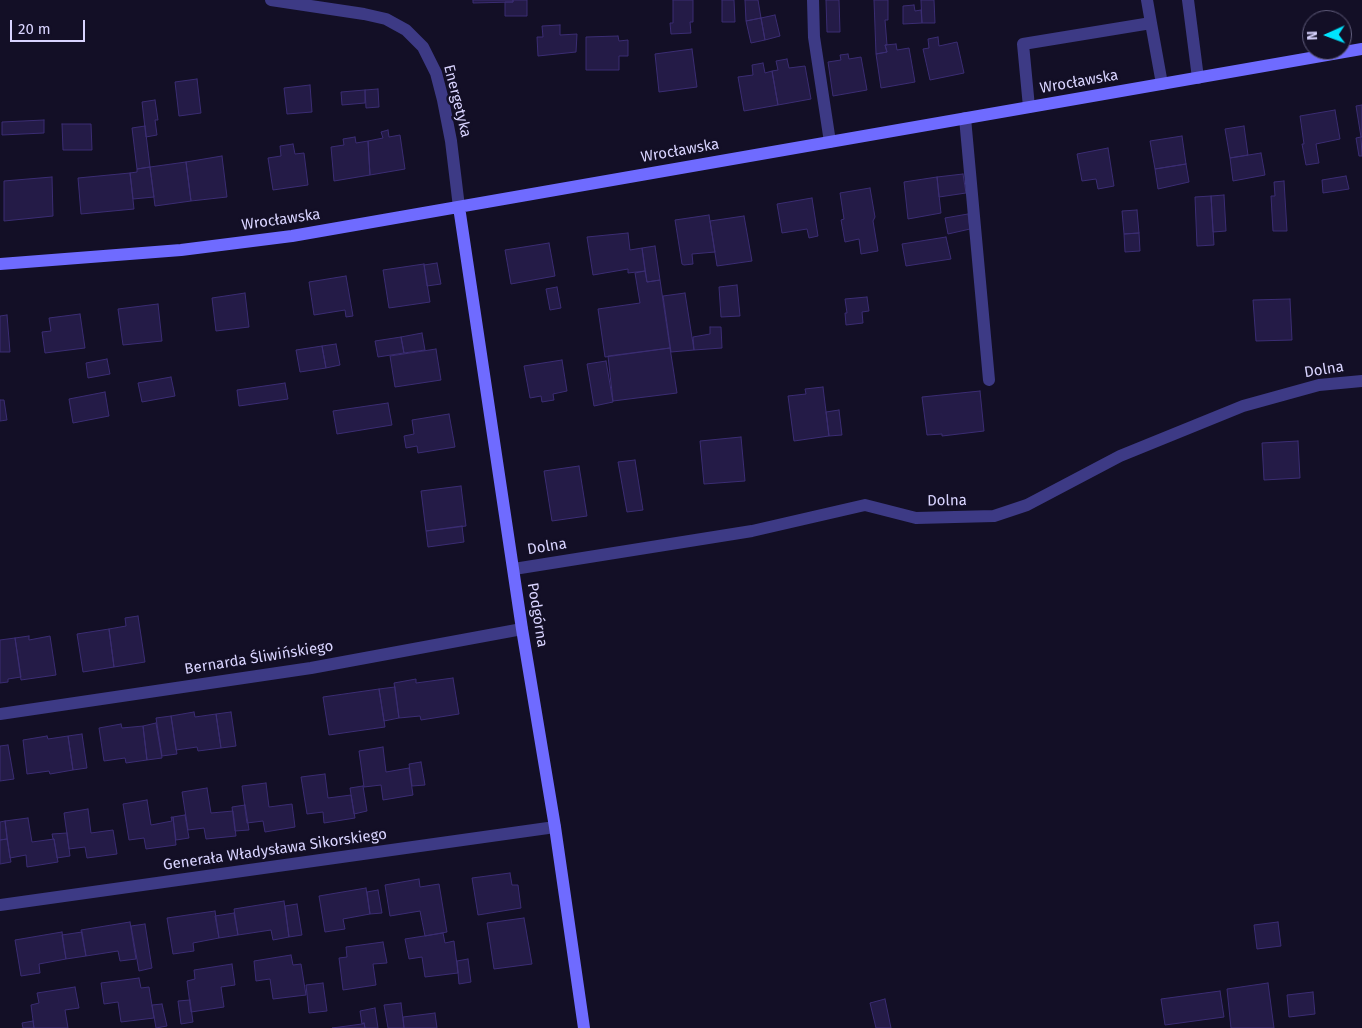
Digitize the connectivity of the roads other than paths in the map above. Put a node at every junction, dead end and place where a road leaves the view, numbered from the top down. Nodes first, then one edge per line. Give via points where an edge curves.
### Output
1 (271, 0) edge
2 (813, 0) edge
3 (1147, 0) edge
4 (1188, 0) edge
5 (1151, 23) junction
6 (1362, 49) edge
7 (1198, 78) junction
8 (1162, 84) junction
9 (1029, 107) junction
10 (965, 118) junction
11 (830, 142) junction
12 (459, 207) junction
13 (0, 264) edge
14 (989, 380) dead end
15 (1362, 381) edge
16 (514, 569) junction
17 (522, 629) junction
18 (0, 714) edge
19 (555, 827) junction
20 (0, 905) edge
21 (584, 1028) edge

1 - 12 street, Energetyka via 386,19 406,30 423,47 436,72 443,100
2 - 11 street via 814,37
3 - 5 street
4 - 7 street
5 - 8 street
5 - 9 street via 1023,44
6 - 7 street, Wrocławska
7 - 8 street, Wrocławska
8 - 9 street, Wrocławska
9 - 10 street, Wrocławska
10 - 11 street, Wrocławska
10 - 14 street
11 - 12 street, Wrocławska
12 - 13 street, Wrocławska via 292,236 181,250
12 - 16 street, Podgórna
15 - 16 street, Dolna via 1319,385 1243,406 1120,456 1028,505 994,516 916,518 865,505 752,531
16 - 17 street, Podgórna
17 - 18 street, Bernarda Śliwińskiego via 311,668
17 - 19 street, Podgórna
19 - 20 street, Generała Władysława Sikorskiego
19 - 21 street, Podgórna

